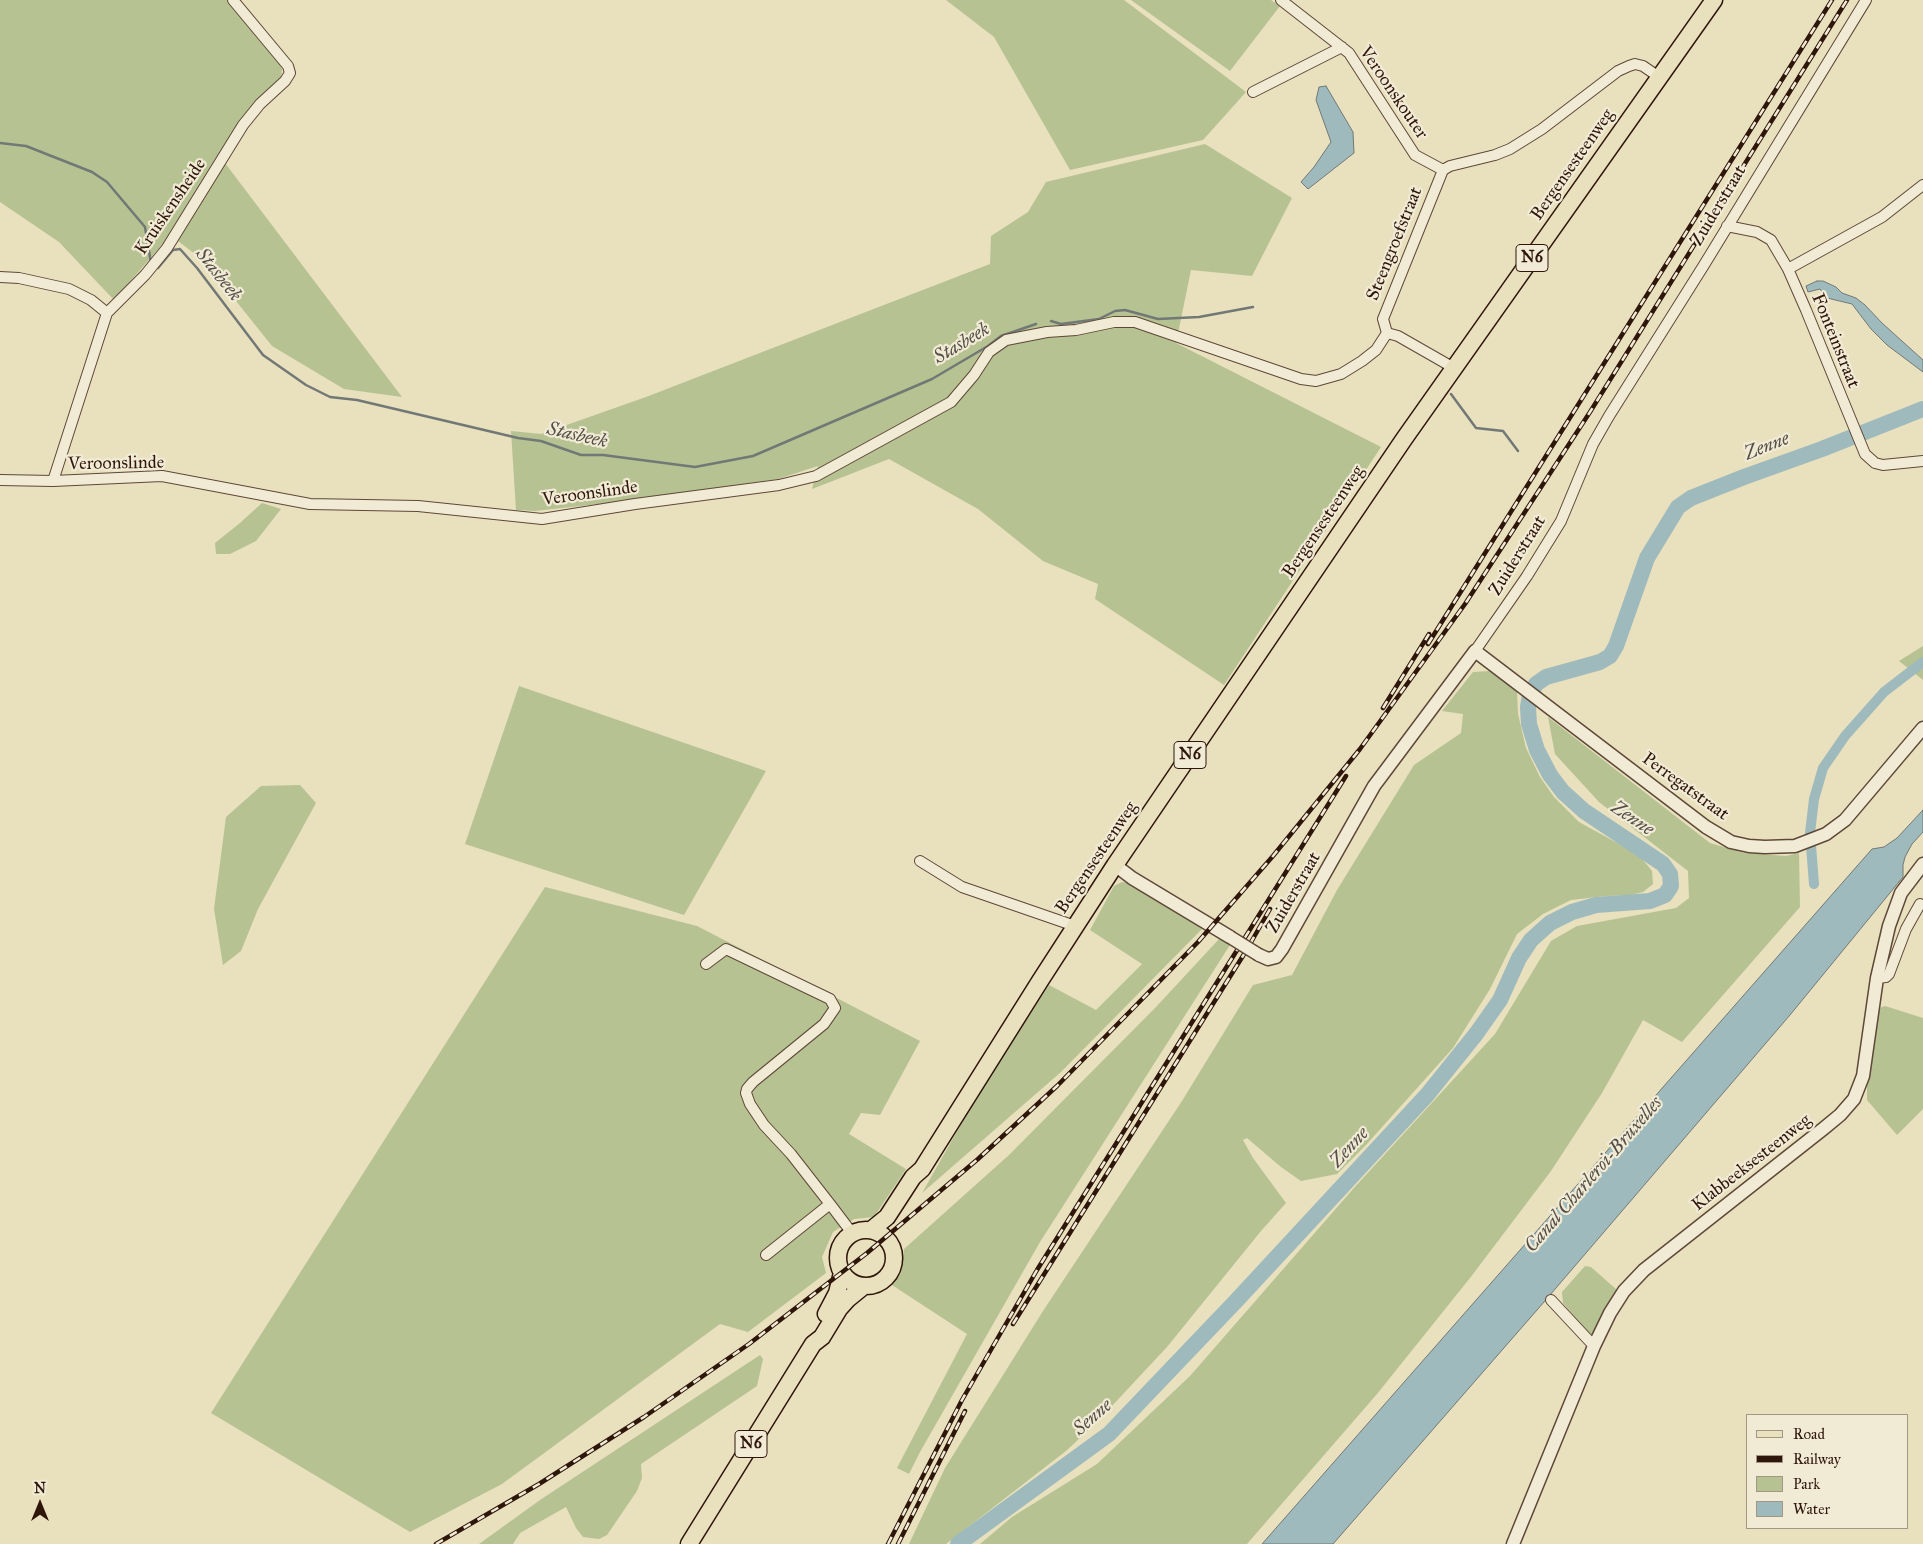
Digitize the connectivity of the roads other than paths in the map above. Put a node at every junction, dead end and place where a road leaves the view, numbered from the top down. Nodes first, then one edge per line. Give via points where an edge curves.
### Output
1 (233, 0) edge
2 (1281, 0) edge
3 (1714, 0) edge
4 (1866, 0) edge
5 (1342, 47) junction
6 (1659, 77) junction
7 (1253, 92) dead end
8 (1443, 170) junction
9 (1923, 185) edge
10 (1727, 226) junction
11 (1788, 269) junction
12 (0, 277) edge
13 (107, 313) junction
14 (1387, 333) junction
15 (1454, 368) junction
16 (1923, 461) edge
17 (0, 480) edge
18 (53, 482) junction
19 (1475, 651) junction
20 (1923, 728) edge
21 (920, 860) dead end
22 (1923, 864) edge
23 (1115, 865) junction
24 (1920, 904) dead end
25 (1075, 926) junction
26 (706, 964) dead end
27 (1876, 978) junction
28 (922, 1169) junction
29 (830, 1204) junction
30 (871, 1230) junction
31 (852, 1233) junction
32 (889, 1240) junction
33 (766, 1256) dead end
34 (842, 1273) junction
35 (864, 1286) junction
36 (1551, 1300) dead end
37 (813, 1344) junction
38 (1594, 1346) junction
39 (689, 1544) edge
40 (1513, 1544) edge

1 - 13 street, Kruiskensheide via 288,66 290,73 243,125 167,248
2 - 5 street, Veroonskouter
3 - 6 main road, Bergensesteenweg / N6
4 - 10 street, Zuiderstraat
5 - 7 street, Veroonskouter
5 - 8 street, Veroonskouter via 1415,155
6 - 8 street via 1643,66 1629,66 1510,149
6 - 15 main road, Bergensesteenweg / N6
8 - 14 street, Steengroefstraat via 1383,319
9 - 11 street via 1882,217
10 - 11 street, Fonteinstraat via 1757,232 1771,240
10 - 19 street, Zuiderstraat via 1593,444 1561,520
11 - 16 street, Fonteinstraat via 1866,454 1883,465
12 - 13 street via 19,278 69,290 91,300
13 - 18 street, Kruiskensheide
14 - 15 street
14 - 18 street, Veroonslinde via 1376,350 1362,360 1341,374 1316,381 1301,379 1135,322 1114,322 1006,340 989,352 951,402 816,476 779,485 542,519 418,506 310,504 162,476
15 - 23 main road, Bergensesteenweg / N6
17 - 18 street, Veroonslinde
19 - 20 street, Perregatstraat via 1731,842 1765,847 1796,846 1826,834 1845,820
19 - 23 street, Zuiderstraat, bridge via 1374,786 1276,957 1268,960 1259,955
21 - 25 street via 962,887
22 - 27 street, Klabbeeksesteenweg via 1905,886 1895,907
23 - 25 main road, Bergensesteenweg / N6
24 - 27 street via 1902,937 1888,974
25 - 28 main road, Bergensesteenweg / N6
26 - 29 street via 726,949 830,999 835,1008 824,1024 753,1082 746,1094 764,1124
27 - 38 street, Klabbeeksesteenweg via 1863,1076 1854,1099 1823,1130 1644,1270 1624,1290
28 - 30 main road, N6 via 913,1177 887,1217
28 - 32 main road, N6 via 920,1182 896,1221
29 - 31 street
29 - 33 street
30 - 31 main road
30 - 32 main road
31 - 34 main road via 839,1251
32 - 35 main road via 895,1255 891,1271 880,1283
34 - 35 main road
34 - 37 main road, N6 via 832,1304 814,1333
35 - 37 main road, N6 via 839,1309 822,1337
36 - 38 street
37 - 39 main road, N6
38 - 40 street, Klabbeeksesteenweg

